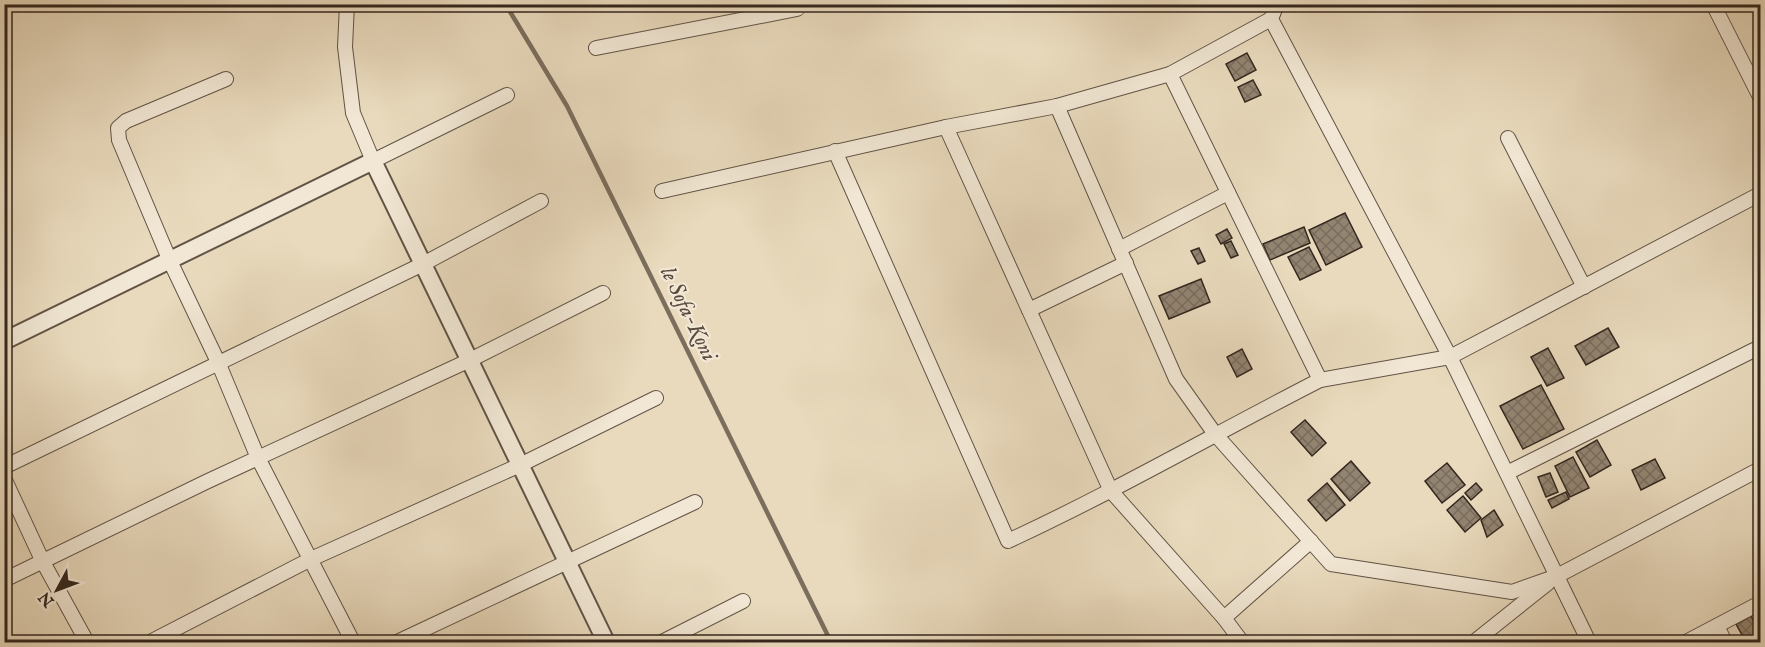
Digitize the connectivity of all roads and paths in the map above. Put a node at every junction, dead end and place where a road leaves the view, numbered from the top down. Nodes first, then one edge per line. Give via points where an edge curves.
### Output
1 (347, 4) edge
2 (797, 4) edge
3 (1276, 4) edge
4 (1713, 4) edge
5 (1271, 19) junction
6 (596, 48) dead end
7 (1170, 74) junction
8 (226, 79) dead end
9 (507, 95) dead end
10 (1761, 97) edge
11 (1057, 106) junction
12 (946, 127) junction
13 (1508, 138) dead end
14 (835, 151) junction
15 (373, 161) junction
16 (662, 191) dead end
17 (1228, 193) junction
18 (1761, 194) edge
19 (541, 201) dead end
20 (1119, 249) junction
21 (170, 261) junction
22 (1126, 263) junction
23 (423, 264) junction
24 (1584, 287) junction
25 (603, 293) dead end
26 (1029, 310) junction
27 (4, 341) edge
28 (1761, 348) edge
29 (1450, 357) junction
30 (470, 360) junction
31 (218, 362) junction
32 (1320, 380) junction
33 (656, 398) dead end
34 (1215, 434) junction
35 (258, 458) junction
36 (520, 465) junction
37 (4, 466) edge
38 (1761, 469) edge
39 (1507, 473) junction
40 (4, 478) edge
41 (1111, 491) junction
42 (695, 502) dead end
43 (1311, 541) junction
44 (311, 559) junction
45 (43, 562) junction
46 (568, 564) junction
47 (1557, 576) junction
48 (4, 580) edge
49 (742, 601) dead end
50 (1761, 603) edge
51 (1224, 618) junction
52 (1717, 626) junction
53 (87, 642) edge
54 (150, 642) edge
55 (353, 642) edge
56 (397, 642) edge
57 (606, 642) edge
58 (662, 642) edge
59 (1242, 642) edge
60 (1474, 642) edge
61 (1589, 642) edge
62 (1686, 642) edge
63 (1725, 642) edge

1 - 15 street via 345,48 353,113
2 - 6 street via 797,9
3 - 5 street
4 - 10 street
5 - 7 street
5 - 29 street
7 - 11 street
7 - 17 street
8 - 21 street via 126,121 118,128 119,140
9 - 15 street
11 - 12 street
11 - 20 street
12 - 14 street
12 - 26 street
13 - 24 street
14 - 16 street
14 - 41 street via 1008,541
15 - 21 street
15 - 23 street
17 - 20 street
17 - 32 street
18 - 24 street
19 - 23 street
20 - 22 street
21 - 27 street
21 - 31 street
22 - 26 street
22 - 34 street via 1176,379
23 - 30 street
23 - 31 street
24 - 29 street
25 - 30 street
26 - 41 street
28 - 39 street
29 - 32 street
29 - 39 street
30 - 35 street
30 - 36 street
31 - 35 street
31 - 37 street
32 - 34 street
33 - 36 street
34 - 41 street
34 - 43 street
35 - 44 street
35 - 45 street
36 - 44 street
36 - 46 street
38 - 47 street
39 - 47 street
40 - 45 street
41 - 51 street
42 - 46 street
43 - 47 street via 1331,564 1512,592
43 - 51 street
44 - 54 street
44 - 55 street
45 - 48 street
45 - 53 street
46 - 56 street
46 - 57 street
47 - 60 street
47 - 61 street
49 - 58 street
50 - 52 street
51 - 59 street
52 - 62 street
52 - 63 street

